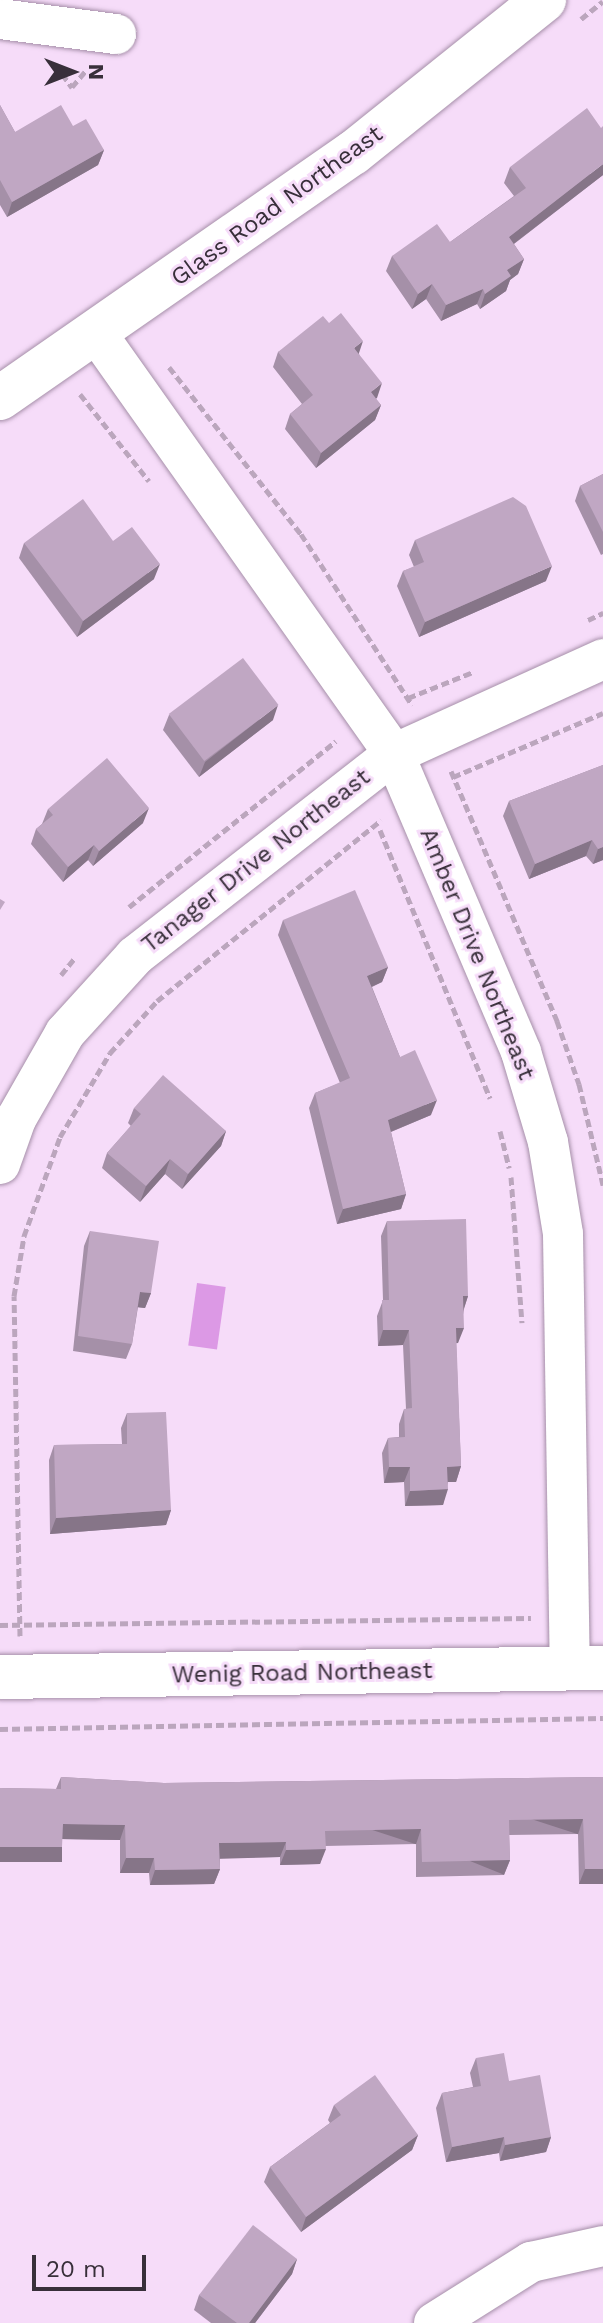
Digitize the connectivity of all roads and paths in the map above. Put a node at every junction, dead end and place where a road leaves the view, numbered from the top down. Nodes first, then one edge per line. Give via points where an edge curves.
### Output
1 (544, 0) edge
2 (0, 19) edge
3 (116, 34) dead end
4 (97, 334) junction
5 (162, 360) dead end
6 (0, 398) edge
7 (603, 659) edge
8 (417, 713) dead end
9 (603, 713) edge
10 (394, 754) junction
11 (445, 781) dead end
12 (392, 811) dead end
13 (373, 813) dead end
14 (377, 823) junction
15 (494, 1109) dead end
16 (498, 1123) dead end
17 (0, 1164) edge
18 (523, 1330) dead end
19 (528, 1603) dead end
20 (544, 1618) dead end
21 (528, 1619) junction
22 (0, 1625) edge
23 (19, 1625) junction
24 (10, 1663) edge
25 (587, 1669) edge
26 (603, 1718) edge
27 (0, 1729) edge
28 (603, 2246) edge
29 (434, 2323) edge

1 - 4 street, Glass Road Northeast via 353,153
2 - 3 street
4 - 6 street, Glass Road Northeast
4 - 10 street, Amber Drive Northeast
5 - 8 path via 177,372 301,534
7 - 10 street, Tanager Drive Northeast
9 - 11 path
10 - 17 street, Tanager Drive Northeast via 135,956 65,1033 16,1119
10 - 25 street, Amber Drive Northeast via 521,1052 548,1142 563,1234
12 - 14 path
13 - 14 path
14 - 15 path
14 - 23 path via 157,1001 110,1053 60,1137 24,1236 14,1296
16 - 18 path via 514,1197
19 - 21 path
20 - 21 path
21 - 23 path
22 - 23 path
23 - 24 path
24 - 25 street, Wenig Road Northeast
26 - 27 path
28 - 29 street via 531,2262

